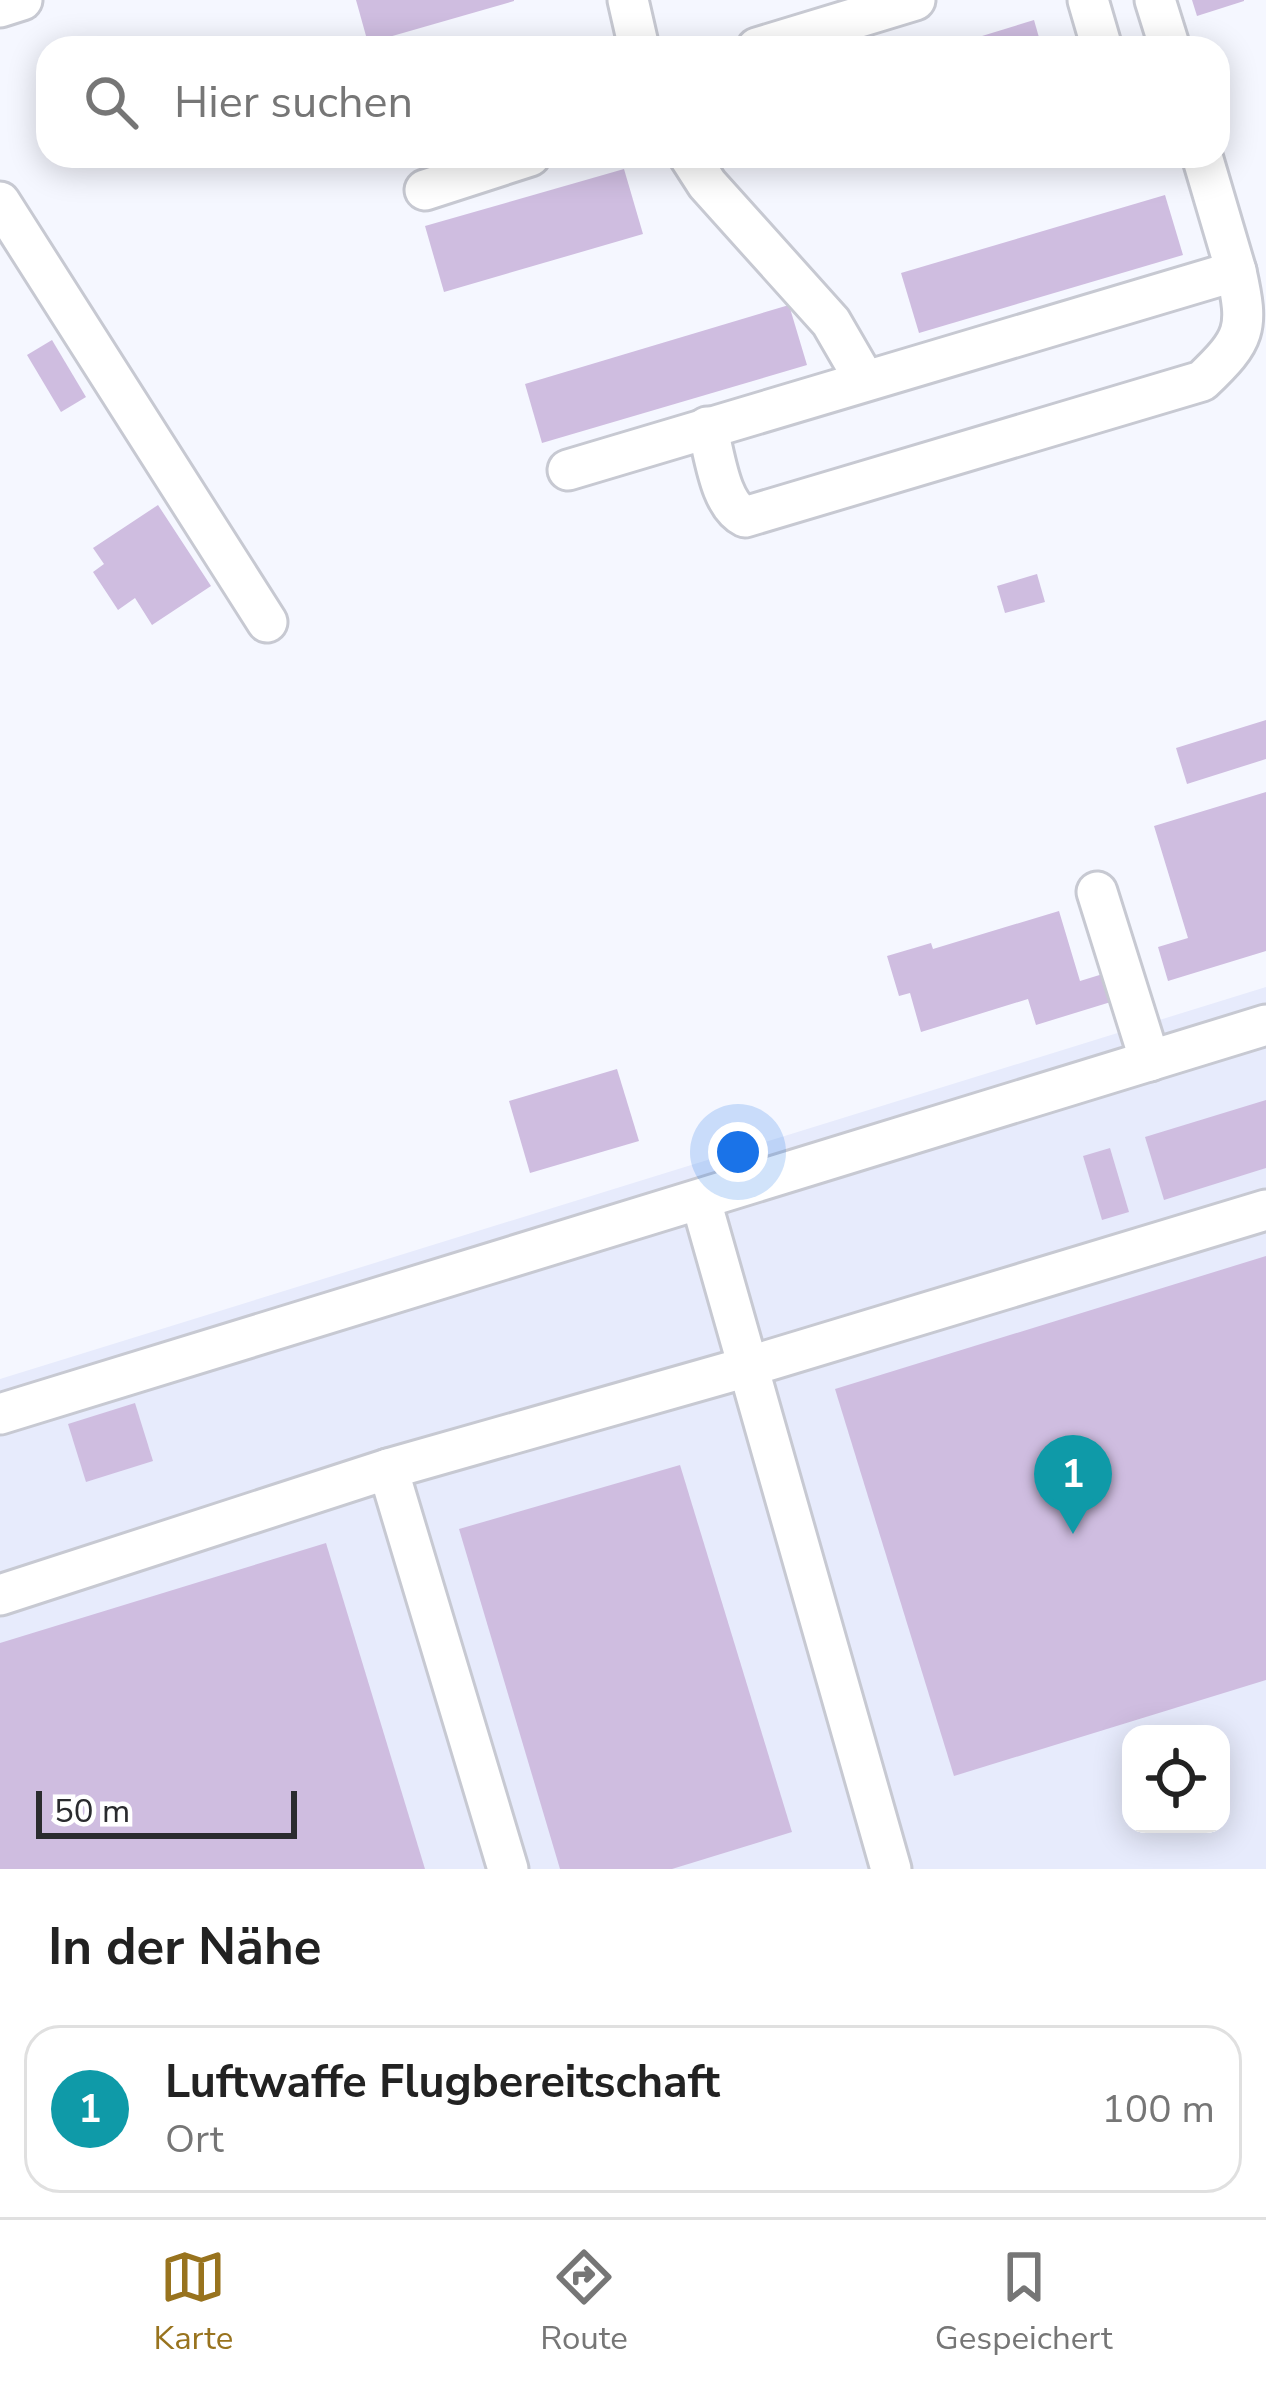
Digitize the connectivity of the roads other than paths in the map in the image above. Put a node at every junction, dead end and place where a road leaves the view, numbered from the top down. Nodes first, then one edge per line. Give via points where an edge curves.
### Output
1 (22, 0) edge
2 (628, 0) edge
3 (914, 0) edge
4 (1088, 0) edge
5 (1155, 0) edge
6 (0, 7) edge
7 (636, 36) edge
8 (796, 36) edge
9 (1098, 36) edge
10 (1166, 36) edge
11 (493, 168) edge
12 (697, 168) edge
13 (1206, 168) edge
14 (425, 190) dead end
15 (0, 202) edge
16 (1237, 271) junction
17 (864, 379) junction
18 (707, 428) junction
19 (568, 470) dead end
20 (267, 622) dead end
21 (1097, 892) dead end
22 (1266, 1024) edge
23 (1150, 1061) junction
24 (701, 1201) junction
25 (1266, 1210) edge
26 (747, 1367) junction
27 (0, 1414) edge
28 (388, 1469) junction
29 (0, 1595) edge
30 (508, 1869) edge
31 (891, 1869) edge

1 - 6 lane
2 - 7 lane
3 - 8 lane
4 - 9 lane
5 - 10 lane
11 - 14 lane
12 - 17 lane via 832,322
13 - 16 lane
15 - 20 lane
16 - 17 lane
16 - 18 lane via 1242,336 1202,380 745,518 728,500
17 - 18 lane
18 - 19 lane
21 - 23 lane
22 - 23 lane
23 - 24 lane
24 - 26 lane
24 - 27 lane
25 - 26 lane
26 - 28 lane
26 - 31 lane
28 - 29 lane
28 - 30 lane

